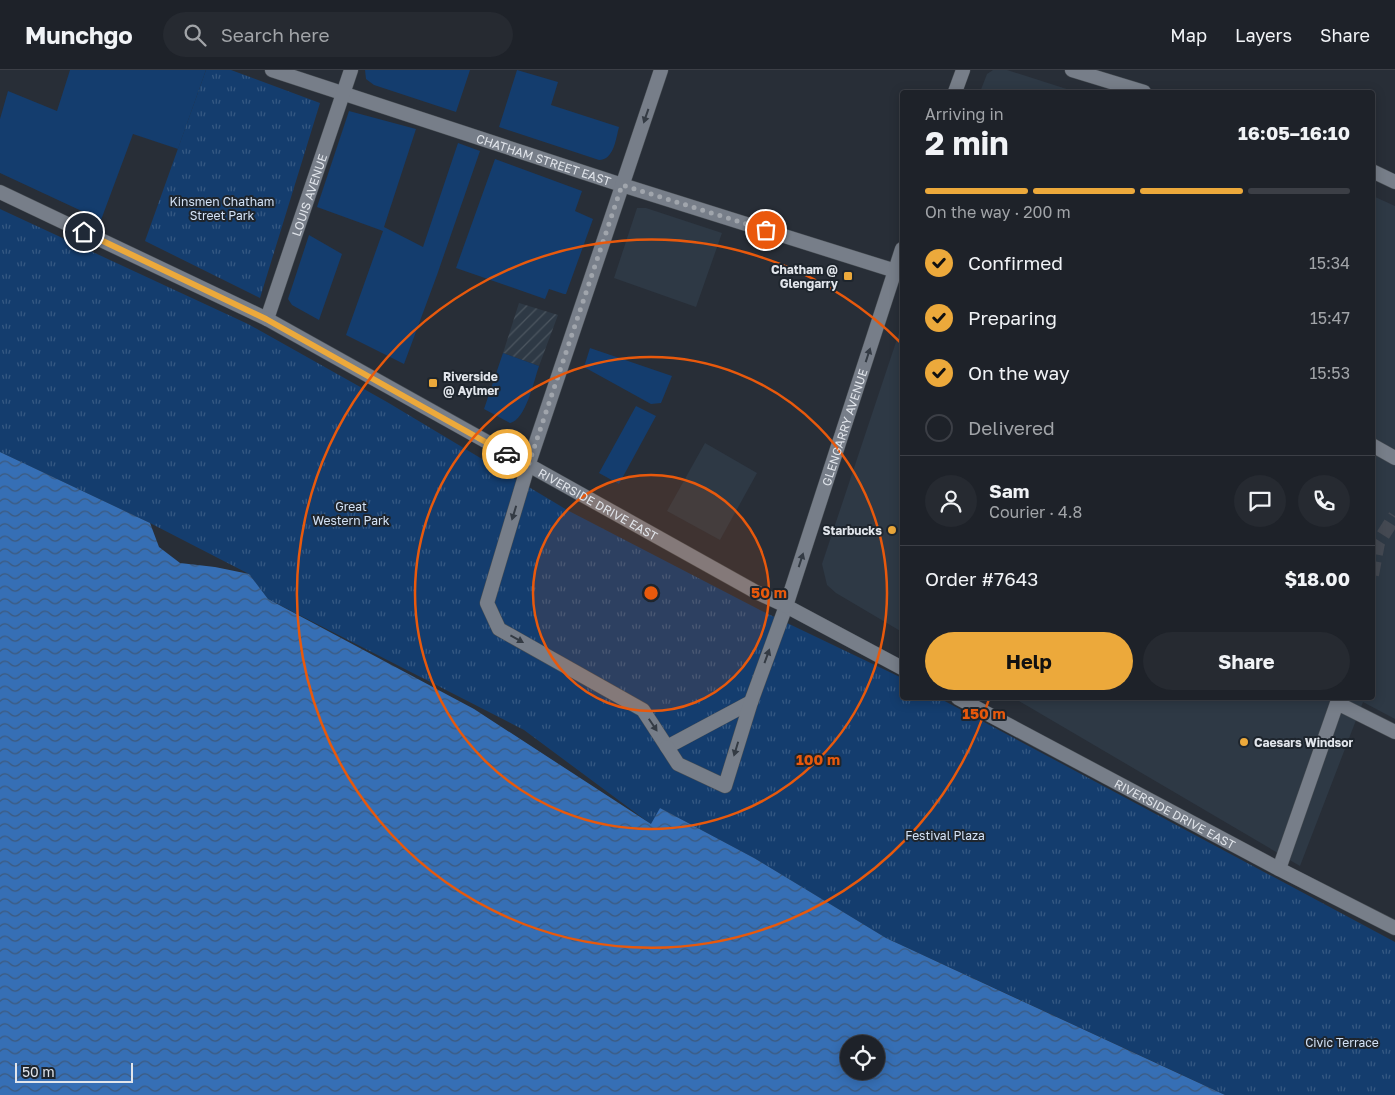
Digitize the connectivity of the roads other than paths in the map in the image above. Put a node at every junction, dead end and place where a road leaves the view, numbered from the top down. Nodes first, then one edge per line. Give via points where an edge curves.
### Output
1 (272, 70) edge
2 (351, 70) edge
3 (661, 70) edge
4 (963, 70) edge
5 (1072, 70) edge
6 (956, 90) edge
7 (1137, 90) edge
8 (343, 94) junction
9 (1375, 172) edge
10 (1395, 182) edge
11 (622, 185) junction
12 (0, 192) edge
13 (899, 272) edge
14 (266, 319) junction
15 (1375, 447) edge
16 (1395, 458) edge
17 (528, 466) junction
18 (786, 606) junction
19 (900, 667) edge
20 (962, 700) edge
21 (751, 702) junction
22 (1395, 732) edge
23 (667, 746) junction
24 (1279, 869) junction
25 (1395, 928) edge

1 - 8 main road, CHATHAM STREET EAST
2 - 8 main road, LOUIS AVENUE
3 -> 11 main road
4 - 6 main road
5 - 7 main road
8 - 11 main road, CHATHAM STREET EAST
8 - 14 main road, LOUIS AVENUE
9 - 10 main road
11 - 13 main road, CHATHAM STREET EAST
11 - 17 main road
12 - 14 main road, RIVERSIDE DRIVE EAST
18 -> 13 main road, GLENGARRY AVENUE
14 - 17 main road, RIVERSIDE DRIVE EAST
15 - 16 main road
17 - 18 main road, RIVERSIDE DRIVE EAST
17 -> 23 main road via 486,603 499,628 643,710
18 - 19 main road, RIVERSIDE DRIVE EAST
21 -> 18 main road, GLENGARRY AVENUE
20 - 24 main road, RIVERSIDE DRIVE EAST
21 - 23 main road
21 -> 23 main road, GLENGARRY AVENUE via 725,786 678,764
22 - 24 main road via 1337,703
24 - 25 main road, RIVERSIDE DRIVE EAST

